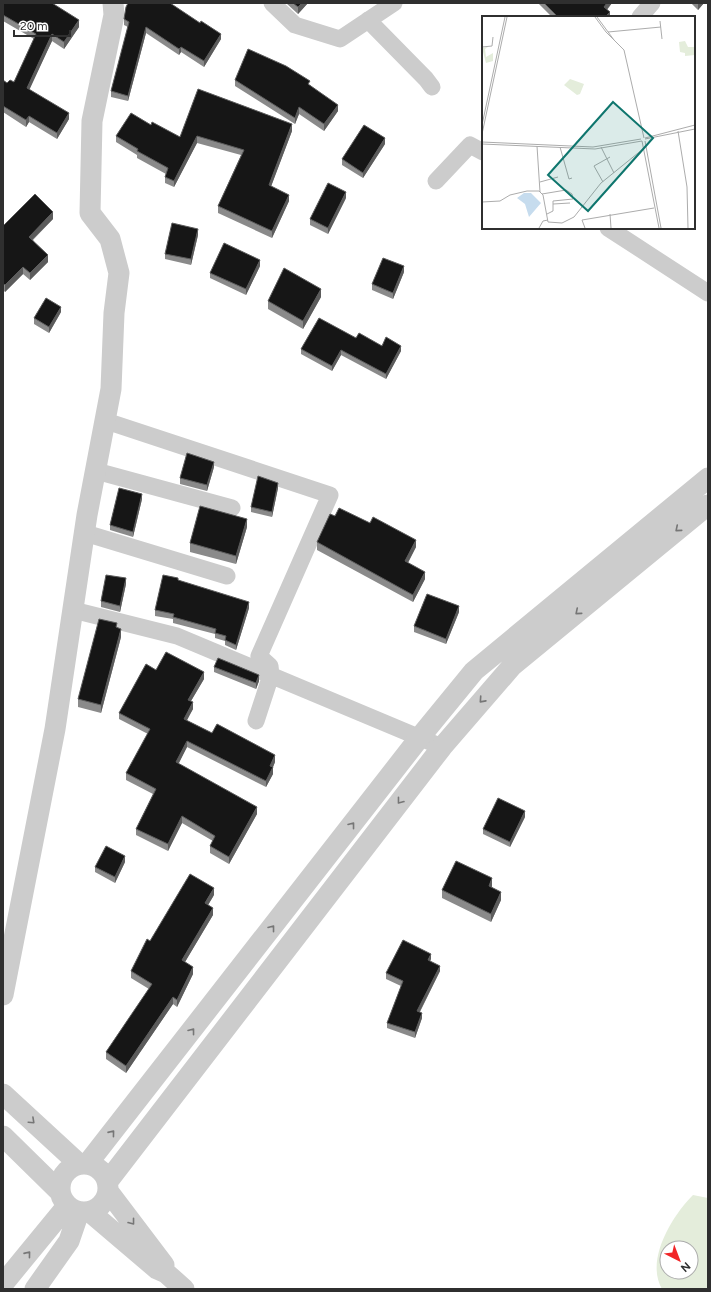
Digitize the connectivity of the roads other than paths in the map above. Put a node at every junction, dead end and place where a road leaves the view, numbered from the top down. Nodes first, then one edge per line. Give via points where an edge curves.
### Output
1 (113, 3) edge
2 (272, 3) edge
3 (394, 3) edge
4 (652, 3) edge
5 (641, 16) edge
6 (368, 20) junction
7 (432, 87) dead end
8 (482, 151) edge
9 (436, 181) dead end
10 (610, 229) edge
11 (708, 293) edge
12 (106, 421) junction
13 (96, 471) junction
14 (708, 478) edge
15 (708, 504) edge
16 (232, 508) dead end
17 (85, 533) junction
18 (227, 576) dead end
19 (73, 610) junction
20 (271, 675) junction
21 (256, 720) dead end
22 (420, 737) junction
23 (442, 748) junction
24 (3, 995) edge
25 (3, 1094) edge
26 (3, 1136) edge
27 (83, 1164) junction
28 (108, 1186) junction
29 (74, 1205) junction
30 (166, 1273) junction
31 (3, 1284) edge
32 (35, 1289) edge
33 (184, 1289) edge

1 - 12 street via 114,15 92,122 90,213 110,238 119,273 114,313 112,389
2 - 6 street via 295,25 340,40
3 - 6 street
4 - 5 street
6 - 7 street
8 - 9 street via 470,145
10 - 11 street
12 - 13 street
12 - 20 street via 330,495 259,656 270,666
13 - 16 street
13 - 17 street
14 - 22 street via 474,671
15 -> 23 street via 512,666
17 - 18 street
17 - 19 street
19 - 20 street via 177,636
19 - 24 street via 55,729
20 - 21 street
20 - 22 street
22 - 23 street
27 -> 22 street
23 -> 28 street
25 -> 27 street
26 - 29 street
27 - 28 street via 100,1169
27 - 29 street via 73,1166 64,1174 59,1185
28 - 29 street via 102,1204
28 -> 30 street via 163,1262
29 - 30 street via 157,1269
31 -> 29 street
29 - 32 street via 69,1241
30 - 33 street

